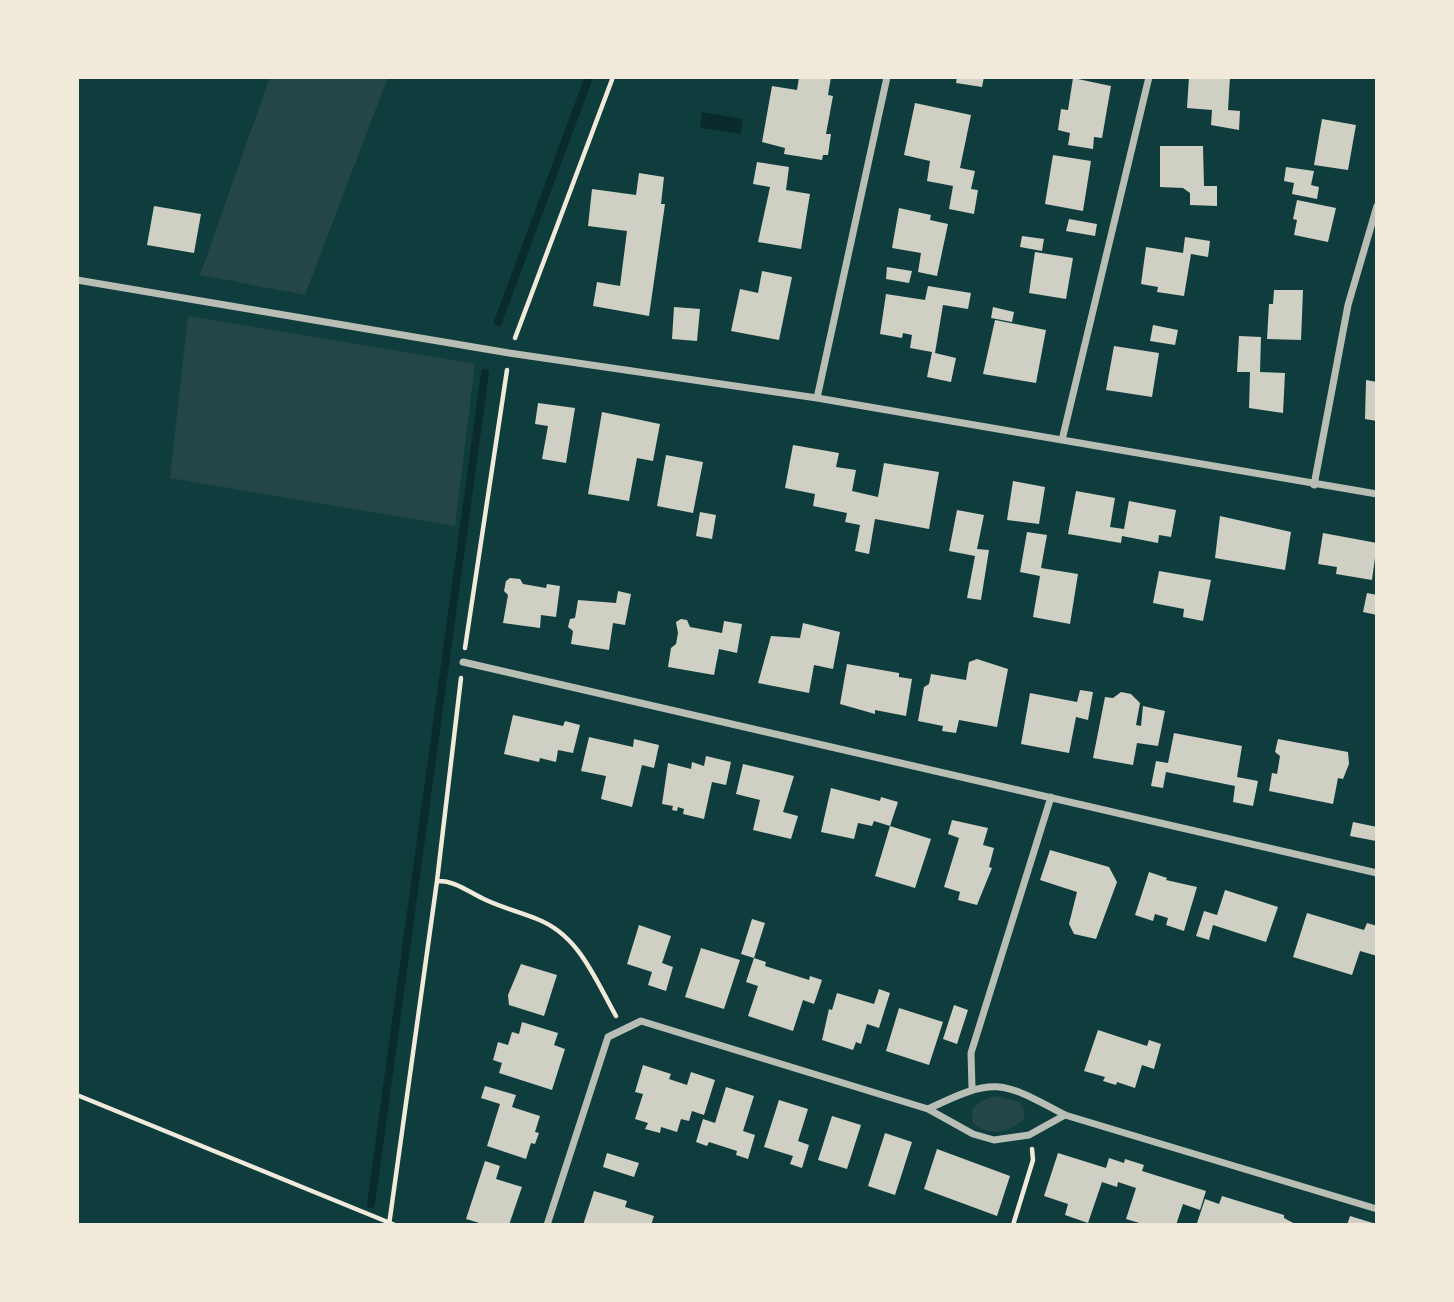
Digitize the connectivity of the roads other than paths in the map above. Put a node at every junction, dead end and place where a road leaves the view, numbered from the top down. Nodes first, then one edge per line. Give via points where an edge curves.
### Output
1 (887, 77) edge
2 (1149, 77) edge
3 (1377, 206) edge
4 (77, 280) edge
5 (817, 398) junction
6 (1062, 440) junction
7 (1314, 485) junction
8 (1377, 494) edge
9 (463, 662) dead end
10 (1051, 797) junction
11 (1377, 873) edge
12 (972, 1088) junction
13 (928, 1109) junction
14 (1065, 1115) junction
15 (1377, 1209) edge
16 (547, 1225) edge

1 - 5 street
2 - 6 street
3 - 7 street via 1349,305
4 - 5 street via 509,353
5 - 6 street
6 - 7 street
7 - 8 street
9 - 10 street
10 - 11 street
10 - 12 street via 971,1053
12 - 13 street
12 - 14 street via 1006,1087
13 - 14 street via 994,1140 1029,1135
13 - 16 street via 641,1021 608,1037
14 - 15 street

